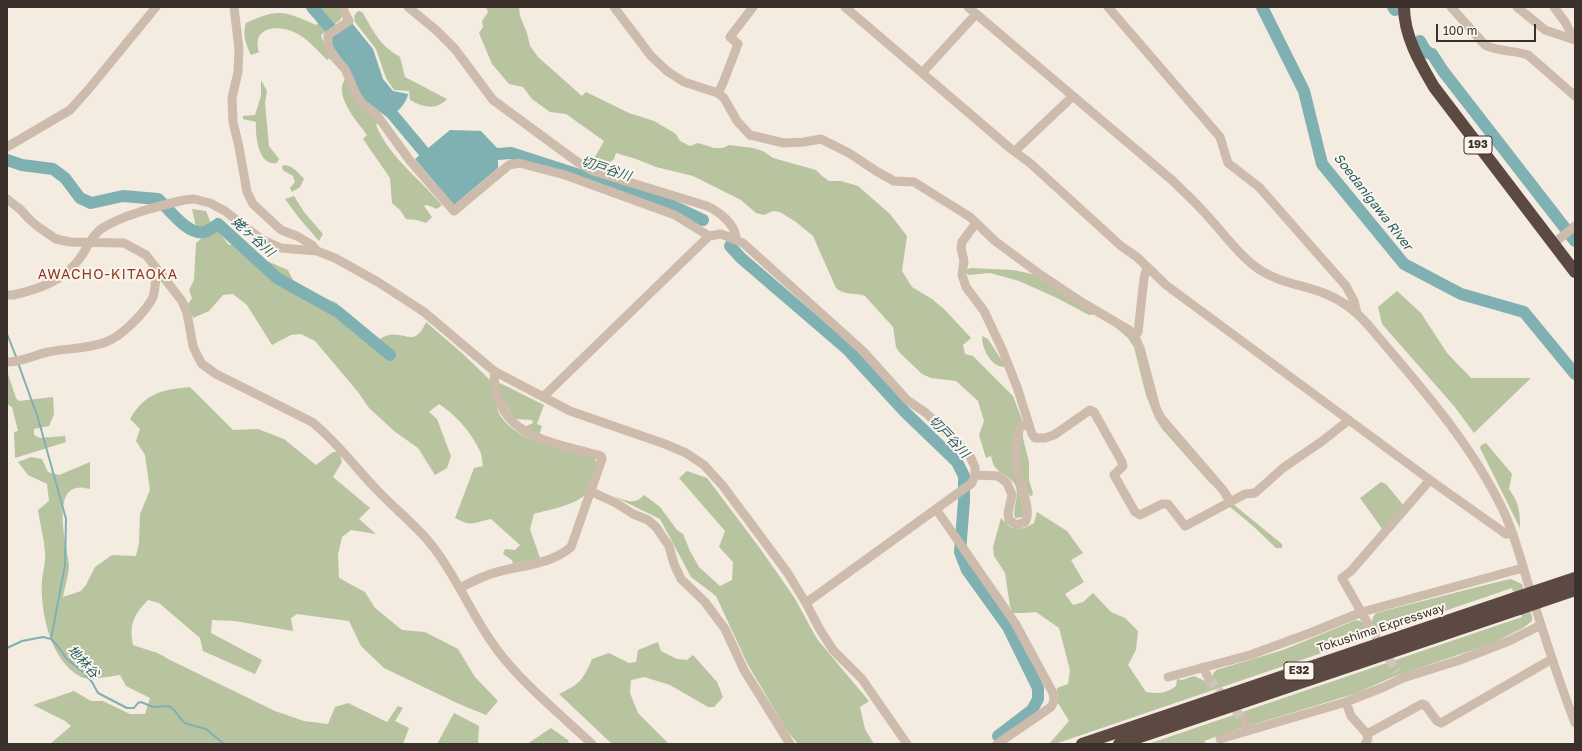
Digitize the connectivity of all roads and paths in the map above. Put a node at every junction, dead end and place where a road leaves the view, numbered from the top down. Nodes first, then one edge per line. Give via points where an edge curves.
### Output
1 (156, 7) edge
2 (234, 7) edge
3 (342, 7) edge
4 (408, 7) edge
5 (614, 7) edge
6 (753, 7) edge
7 (845, 7) edge
8 (968, 7) edge
9 (1108, 7) edge
10 (1404, 7) edge
11 (1451, 7) edge
12 (1517, 7) edge
13 (1554, 7) edge
14 (976, 14) junction
15 (1574, 39) edge
16 (922, 73) junction
17 (718, 93) junction
18 (1073, 96) junction
19 (1575, 96) edge
20 (7, 147) edge
21 (1015, 151) junction
22 (7, 200) edge
23 (976, 223) junction
24 (1573, 228) edge
25 (709, 236) junction
26 (736, 239) junction
27 (1557, 241) junction
28 (89, 242) junction
29 (317, 251) junction
30 (1147, 268) junction
31 (159, 272) junction
32 (1575, 272) edge
33 (7, 295) edge
34 (1357, 313) junction
35 (1135, 337) junction
36 (7, 362) edge
37 (494, 371) junction
38 (542, 397) junction
39 (1348, 420) junction
40 (1027, 424) junction
41 (975, 475) junction
42 (1430, 480) junction
43 (590, 491) junction
44 (1230, 501) junction
45 (936, 509) junction
46 (1513, 534) junction
47 (1523, 568) junction
48 (1575, 578) edge
49 (460, 588) junction
50 (1575, 590) edge
51 (806, 603) junction
52 (1517, 604) junction
53 (1362, 612) junction
54 (1368, 624) tunnel mouth
55 (1541, 625) junction
56 (1552, 659) junction
57 (1203, 667) junction
58 (1168, 677) dead end
59 (1209, 678) tunnel mouth
60 (1346, 702) junction
61 (1243, 718) tunnel mouth
62 (1575, 723) edge
63 (1251, 729) junction
64 (1367, 734) junction
65 (1220, 739) dead end
66 (592, 744) edge
67 (790, 744) edge
68 (907, 744) edge
69 (997, 744) edge
70 (1082, 744) edge
71 (1119, 744) edge
72 (1365, 744) edge

1 - 20 street via 70,110
2 - 29 street via 239,49 238,72 232,98 233,122 247,192 252,204 281,230 297,236
3 - 25 street via 348,21 328,36 328,45 334,57 345,69 362,103 376,114 411,162 454,211 509,165 519,163 565,175 675,215
4 - 26 street via 455,49 493,100 576,161 593,171 718,211 736,232
5 - 17 street via 650,56 667,71 684,82
6 - 17 street via 730,38 738,44
7 - 16 street
8 - 14 street
9 - 34 street via 1220,137 1228,163 1258,187 1346,286
10 - 27 highway, 193 via 1409,36 1419,61 1434,87
11 - 19 street via 1485,45 1491,49 1519,52 1528,56
12 - 15 street via 1545,30
13 - 15 street
14 - 16 street
14 - 18 street
16 - 21 street
17 - 23 street via 750,135 784,143 821,139 850,153 894,181 914,182
18 - 21 street
18 - 34 street via 1173,181 1247,260 1283,281 1343,302
21 - 30 street
22 - 28 street via 56,239
23 - 35 street via 995,241 1041,275 1129,330
23 - 40 street via 962,242 962,275 966,286 984,311 1002,349 1017,387
24 - 27 street
25 - 26 street via 721,234
25 - 38 street
26 - 41 street via 863,351 907,400 926,413 969,454 975,467
27 - 32 highway, 193
28 - 29 street via 100,230 119,219 194,199 210,203 225,211 261,239 281,248
28 - 31 street via 124,243 146,256
28 - 33 street via 81,258 65,275 49,284
29 - 37 street via 378,282 424,312
30 - 35 street via 1138,332
30 - 39 street via 1166,285
31 - 36 street via 152,300 137,319 115,338
31 - 49 street via 182,301 187,313 193,346 202,364 216,374 312,422 326,433 377,490 417,527 439,554
34 - 46 street via 1445,416 1465,444 1486,476
35 - 44 street via 1161,418
37 - 38 street
37 - 43 street via 498,401 510,420 522,430 539,438 601,456 602,460
38 - 51 street via 570,411 665,444 686,453 704,465 723,486 787,572
39 - 42 street
39 - 44 street via 1283,468 1255,493
40 - 41 street via 1020,427 1016,438 1015,455 1028,513 1025,522 1017,525 1009,520 1012,495 1007,483 998,476
40 - 44 street via 1035,438 1045,438 1054,435 1090,410 1094,412 1122,462 1123,466 1114,475 1135,512 1140,515 1162,504 1168,504 1185,526
41 - 45 street via 972,483
42 - 46 street via 1506,534
42 - 53 street via 1351,571 1342,578
43 - 49 street via 576,535 571,546 562,554 535,564 500,571
43 - 67 street via 648,520 656,527 669,546 681,579 705,602 725,629 744,670
45 - 51 street
45 - 69 street via 1014,623 1053,693 1054,701 1051,707
46 - 47 street
47 - 53 street
47 - 55 street
48 - 52 highway, Tokushima Expressway / E32, bridge
49 - 66 street via 497,650 516,672
50 - 52 highway, Tokushima Expressway / E32, bridge
51 - 68 street via 833,650 862,679
52 - 70 highway, Tokushima Expressway / E32
52 - 71 highway, Tokushima Expressway / E32
53 - 54 street
53 - 57 street via 1250,655
55 - 56 street
55 - 60 street via 1460,660 1400,675 1384,687
56 - 62 street
56 - 64 street via 1441,723 1437,722 1422,704
57 - 58 street
57 - 59 street
60 - 63 street
60 - 64 street via 1351,716
61 - 63 street
63 - 65 street
64 - 72 street

